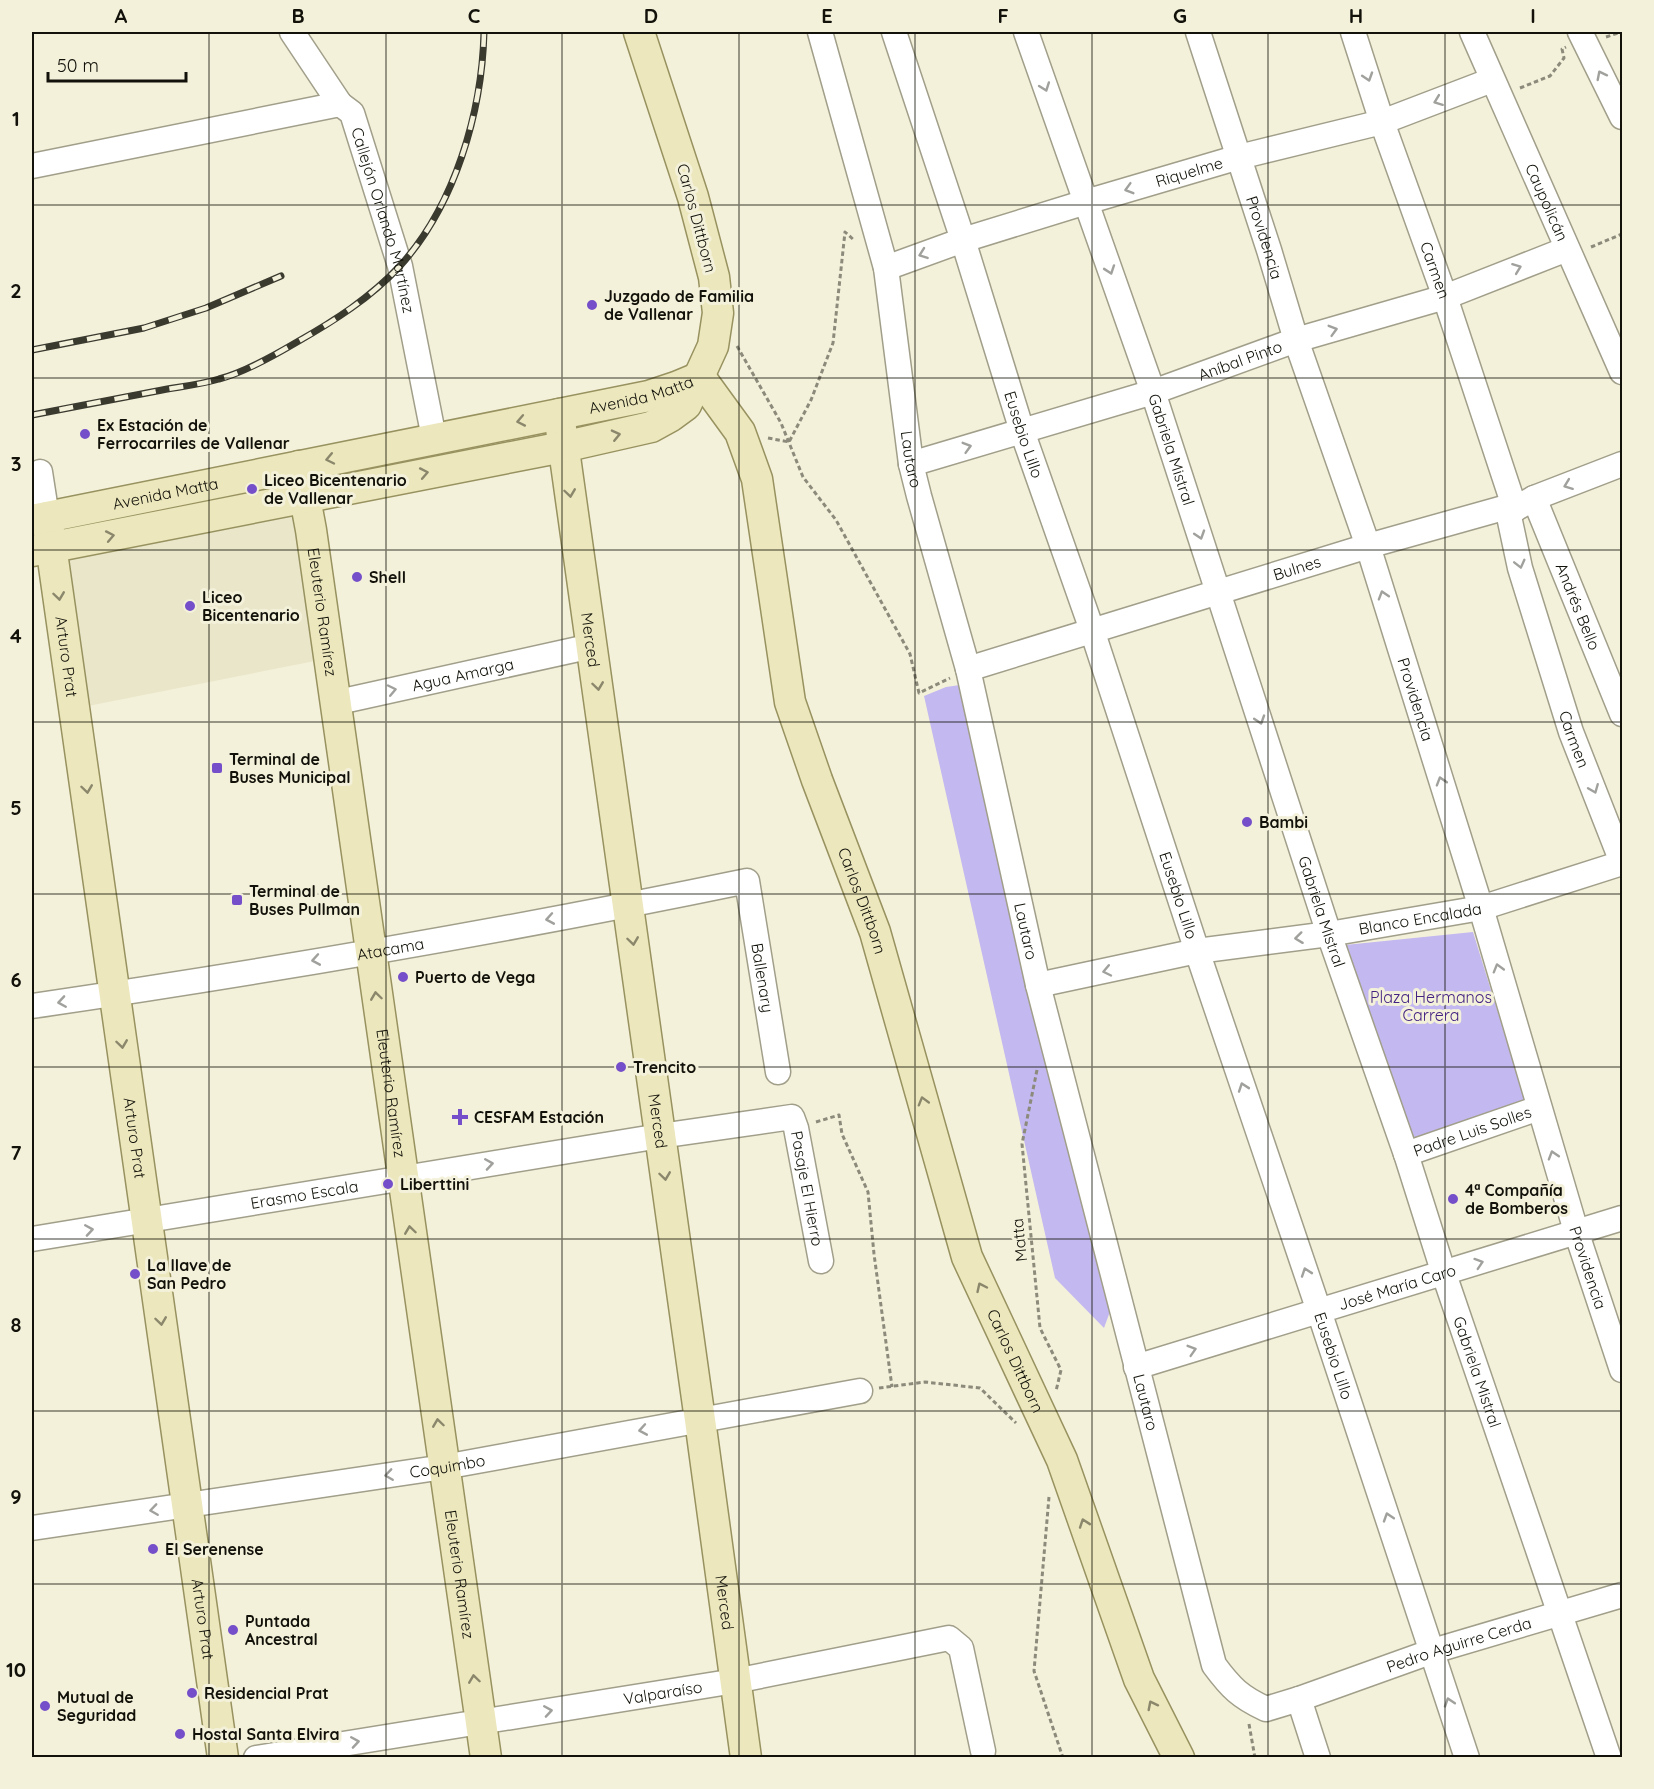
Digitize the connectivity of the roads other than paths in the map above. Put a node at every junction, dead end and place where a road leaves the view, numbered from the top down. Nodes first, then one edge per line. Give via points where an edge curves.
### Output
1 (292, 32) edge
2 (639, 32) edge
3 (820, 32) edge
4 (894, 32) edge
5 (1026, 32) edge
6 (1198, 32) edge
7 (1353, 32) edge
8 (1472, 32) edge
9 (1581, 33) edge
10 (1496, 88) junction
11 (340, 104) junction
12 (1623, 117) edge
13 (1382, 122) junction
14 (1239, 157) junction
15 (32, 166) edge
16 (1086, 202) junction
17 (963, 240) junction
18 (1569, 252) junction
19 (886, 268) junction
20 (1445, 297) junction
21 (1296, 340) junction
22 (1623, 372) edge
23 (700, 377) junction
24 (1153, 392) junction
25 (559, 414) junction
26 (1022, 431) junction
27 (434, 438) junction
28 (563, 447) junction
29 (911, 464) junction
30 (1623, 464) edge
31 (299, 466) junction
32 (40, 472) dead end
33 (305, 496) junction
34 (1519, 505) junction
35 (39, 518) edge
36 (1368, 546) junction
37 (42, 549) edge
38 (1220, 593) junction
39 (1092, 630) junction
40 (592, 646) junction
41 (968, 669) junction
42 (334, 703) junction
43 (1623, 714) edge
44 (1623, 862) edge
45 (747, 881) joint
46 (628, 906) junction
47 (1481, 908) junction
48 (1329, 934) junction
49 (370, 951) junction
50 (1197, 951) junction
51 (1038, 985) junction
52 (116, 994) junction
53 (32, 1006) edge
54 (778, 1072) dead end
55 (1539, 1108) junction
56 (794, 1123) joint
57 (660, 1136) junction
58 (1406, 1154) junction
59 (402, 1178) junction
60 (1623, 1218) edge
61 (147, 1220) junction
62 (1576, 1231) junction
63 (32, 1239) edge
64 (821, 1261) dead end
65 (1444, 1274) junction
66 (1319, 1311) junction
67 (1136, 1367) junction
68 (1623, 1370) edge
69 (860, 1391) road end
70 (700, 1420) junction
71 (444, 1467) junction
72 (187, 1505) junction
73 (32, 1528) edge
74 (1623, 1595) edge
75 (1561, 1614) junction
76 (1433, 1651) junction
77 (735, 1681) junction
78 (1299, 1699) junction
79 (481, 1722) junction
80 (983, 1751) dead end
81 (223, 1758) edge
82 (256, 1758) edge
83 (486, 1758) edge
84 (746, 1758) edge
85 (1179, 1758) edge
86 (1318, 1758) edge
87 (1467, 1758) edge
88 (1609, 1758) edge

1 - 11 street, Callejón Orlando Martínez
2 - 23 main road, Carlos Dittborn via 693,197 714,277 718,313 713,346
3 - 19 street, Lautaro
4 - 17 street, Eusebio Lillo
5 -> 16 street, Gabriela Mistral
6 - 14 street, Providencia
7 -> 13 street, Carmen
8 - 10 street, Caupolicán
12 -> 9 street
10 -> 13 street, Riquelme
10 - 18 street, Caupolicán
11 - 15 street
11 - 27 street, Callejón Orlando Martínez via 352,113 400,266
13 - 14 street, Riquelme
13 - 20 street, Carmen
14 -> 16 street, Riquelme
14 - 21 street, Providencia
16 - 17 street, Riquelme
16 -> 24 street, Gabriela Mistral
17 -> 19 street, Riquelme
17 - 26 street, Eusebio Lillo
20 -> 18 street, Aníbal Pinto
18 - 22 street, Caupolicán
19 - 29 street, Lautaro
21 -> 20 street, Aníbal Pinto
20 - 34 street, Carmen
21 - 24 street, Aníbal Pinto
21 - 36 street, Providencia
23 - 25 main road, Avenida Matta via 648,396
28 -> 23 main road, Avenida Matta via 651,427 686,405
85 -> 23 main road, Carlos Dittborn via 1139,1679 1062,1460 967,1257 875,932 790,702 757,479 740,432
24 - 26 street, Aníbal Pinto
24 -> 38 street, Gabriela Mistral
25 -> 27 main road, Avenida Matta
25 - 28 main road, Merced
29 -> 26 street, Aníbal Pinto
26 - 39 street, Eusebio Lillo
27 -> 31 main road, Avenida Matta
33 -> 28 main road, Avenida Matta
28 -> 40 main road, Merced
29 - 41 street, Lautaro
30 -> 34 street, Bulnes
31 - 33 main road, Eleuterio Ramírez
31 - 35 main road, Avenida Matta
32 - 35 street
37 -> 33 main road, Avenida Matta
33 - 42 main road, Eleuterio Ramírez
34 - 36 street, Bulnes
34 - 43 street, Andrés Bello
34 -> 44 street, Carmen via 1520,568 1571,732
35 - 37 main road, Arturo Prat
36 - 38 street, Bulnes
47 -> 36 street, Providencia
37 -> 52 main road, Arturo Prat
38 - 39 street, Bulnes
38 -> 48 street, Gabriela Mistral
39 - 41 street, Bulnes
39 - 50 street, Eusebio Lillo
42 -> 40 street, Agua Amarga
40 -> 46 main road, Merced
41 - 51 street, Lautaro
42 - 49 main road, Eleuterio Ramírez
44 - 47 street, Blanco Encalada
45 - 46 street, Atacama
45 - 54 street, Ballenary
46 -> 49 street, Atacama
46 -> 57 main road, Merced
47 - 48 street, Blanco Encalada
55 -> 47 street, Providencia
48 -> 50 street, Blanco Encalada
48 - 58 street, Gabriela Mistral
49 -> 52 street, Atacama
59 -> 49 main road, Eleuterio Ramírez
50 -> 51 street, Blanco Encalada
66 -> 50 street, Eusebio Lillo
51 - 67 street, Lautaro
52 -> 53 street, Atacama
52 -> 61 main road, Arturo Prat
55 - 58 street, Padre Luis Solles
62 -> 55 street, Providencia
56 - 57 street, Erasmo Escala
56 - 64 street, Pasaje El Hierro
59 -> 57 street, Erasmo Escala
57 -> 70 main road, Merced
58 - 65 street, Gabriela Mistral
59 - 61 street, Erasmo Escala
71 -> 59 main road, Eleuterio Ramírez
60 - 62 street, José María Caro
63 -> 61 street, Erasmo Escala
61 -> 72 main road, Arturo Prat
65 -> 62 street, José María Caro
62 - 68 street, Providencia
65 - 66 street, José María Caro
65 - 75 street, Gabriela Mistral
67 -> 66 street, José María Caro
76 -> 66 street, Eusebio Lillo
67 - 78 street, Lautaro via 1214,1665 1230,1688 1266,1709
69 - 70 street, Coquimbo
70 -> 71 street, Coquimbo
70 - 77 main road, Merced
71 -> 72 street, Coquimbo
79 -> 71 main road, Eleuterio Ramírez
72 -> 73 street, Coquimbo
72 - 81 main road, Arturo Prat
74 - 75 street, Pedro Aguirre Cerda
75 - 76 street, Pedro Aguirre Cerda
75 - 88 street, Gabriela Mistral
76 - 78 street, Pedro Aguirre Cerda
87 -> 76 street, Eusebio Lillo
79 -> 77 street, Valparaíso
77 - 80 street, Valparaíso via 949,1638 962,1648
77 - 84 main road, Merced
78 - 86 street
82 -> 79 street, Valparaíso
79 - 83 main road, Eleuterio Ramírez

